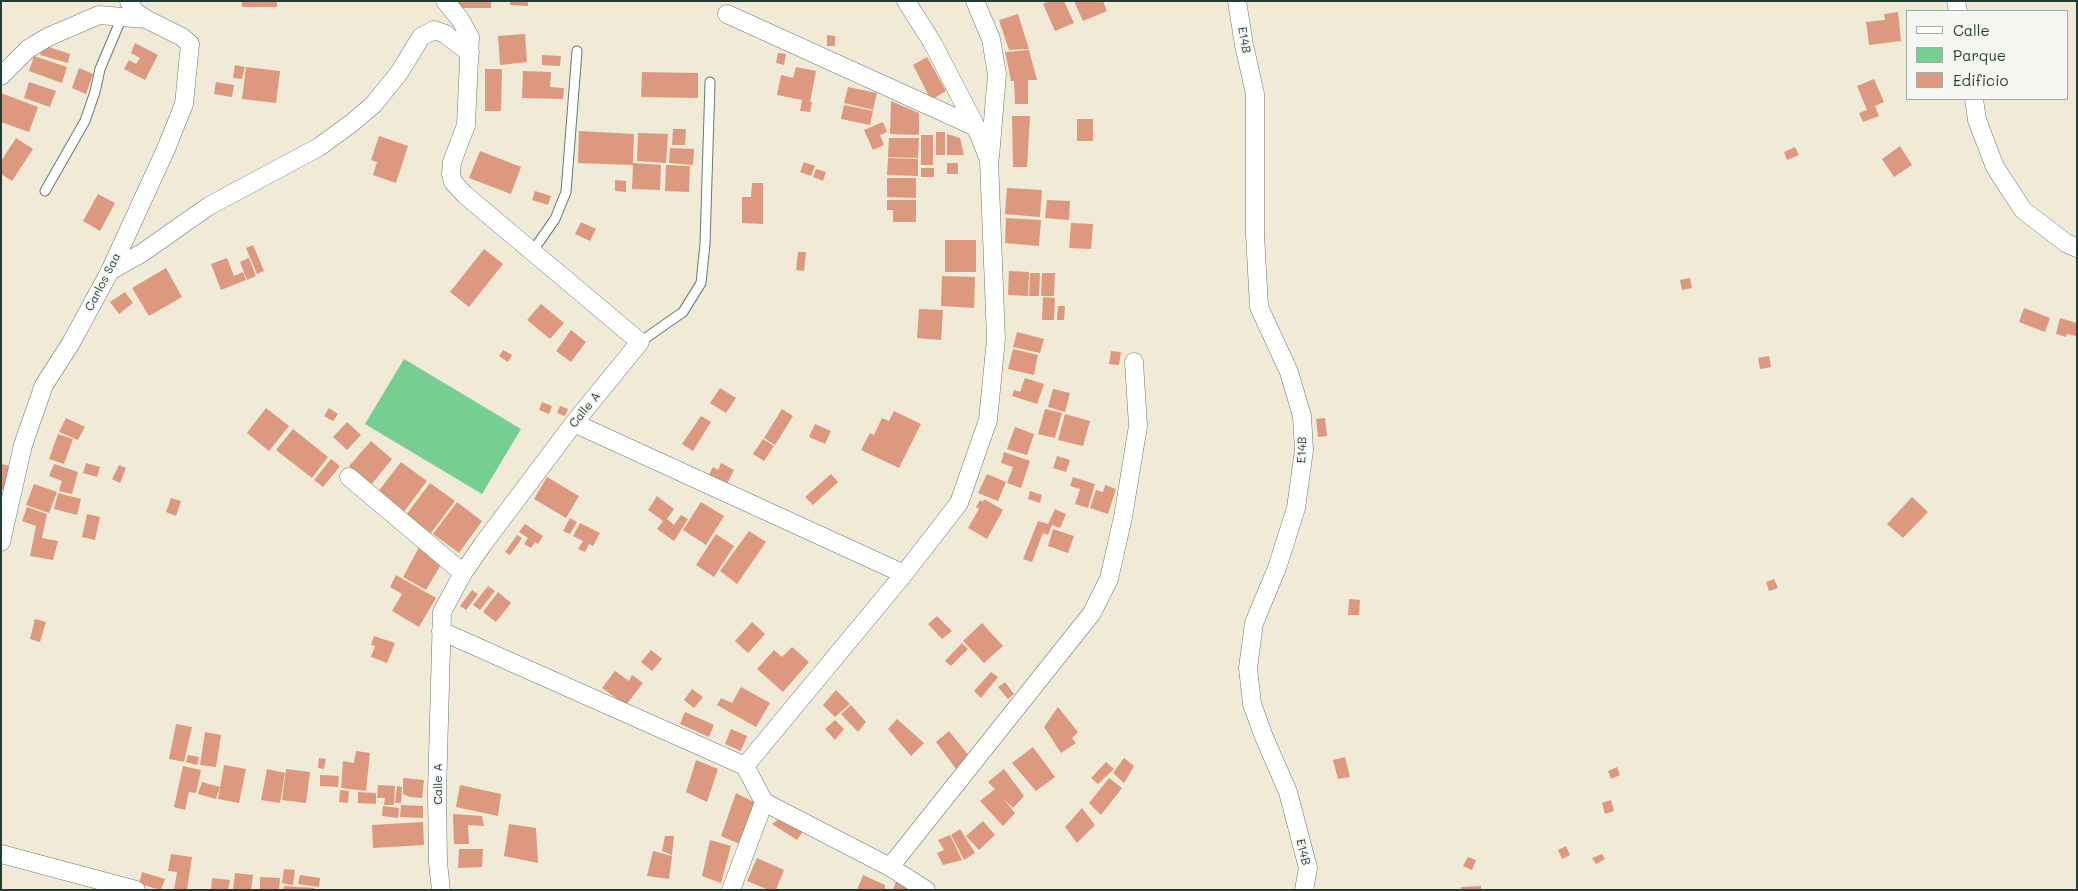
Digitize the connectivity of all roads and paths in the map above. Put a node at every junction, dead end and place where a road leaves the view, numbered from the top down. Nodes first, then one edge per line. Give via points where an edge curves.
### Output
1 (445, 1) edge
2 (906, 1) edge
3 (975, 1) edge
4 (1237, 1) edge
5 (125, 9) edge
6 (727, 14) dead end
7 (577, 51) dead end
8 (470, 53) junction
9 (1, 76) edge
10 (710, 82) dead end
11 (1974, 100) edge
12 (976, 126) junction
13 (989, 160) junction
14 (45, 191) dead end
15 (2077, 248) edge
16 (532, 252) junction
17 (110, 271) junction
18 (640, 342) junction
19 (1134, 362) dead end
20 (574, 423) junction
21 (349, 477) dead end
22 (2, 536) edge
23 (463, 573) junction
24 (904, 574) junction
25 (441, 630) junction
26 (745, 766) junction
27 (764, 802) junction
28 (1, 854) edge
29 (890, 867) junction
30 (922, 889) edge
31 (136, 890) edge
32 (441, 890) edge
33 (731, 890) edge
34 (1304, 890) edge

1 - 8 street via 470,37
2 - 12 street via 932,42
3 - 13 street via 991,39 998,74
4 - 34 street, E14B via 1255,94 1255,234 1259,307 1289,372 1302,416 1304,450 1296,508 1277,568 1254,623 1248,668 1252,704 1288,792 1308,868
5 - 9 street via 99,15 48,37 28,49
5 - 14 lane via 100,69 85,121
5 - 17 street, Carlos Saa via 134,11 190,44 184,104
6 - 12 street
7 - 16 lane via 566,192 555,218
8 - 16 street via 466,125 452,162 451,174 459,190
8 - 17 street via 445,34 434,30 421,38 374,104 353,122 319,147 209,206 142,253
10 - 18 lane via 701,283 683,312
11 - 15 street via 1977,120 1994,167 2023,210
12 - 13 street
13 - 24 street via 996,338 988,420 959,503
16 - 18 street
17 - 22 street, Carlos Saa via 71,344 48,376 36,404
18 - 20 street, Calle A
19 - 29 street via 1138,426 1109,580 1092,613
20 - 23 street, Calle A
20 - 24 street
21 - 23 street
23 - 25 street, Calle A via 442,612
24 - 26 street
25 - 26 street
25 - 32 street, Calle A via 437,793
26 - 27 street
27 - 29 street
27 - 33 street
28 - 31 street
29 - 30 street

